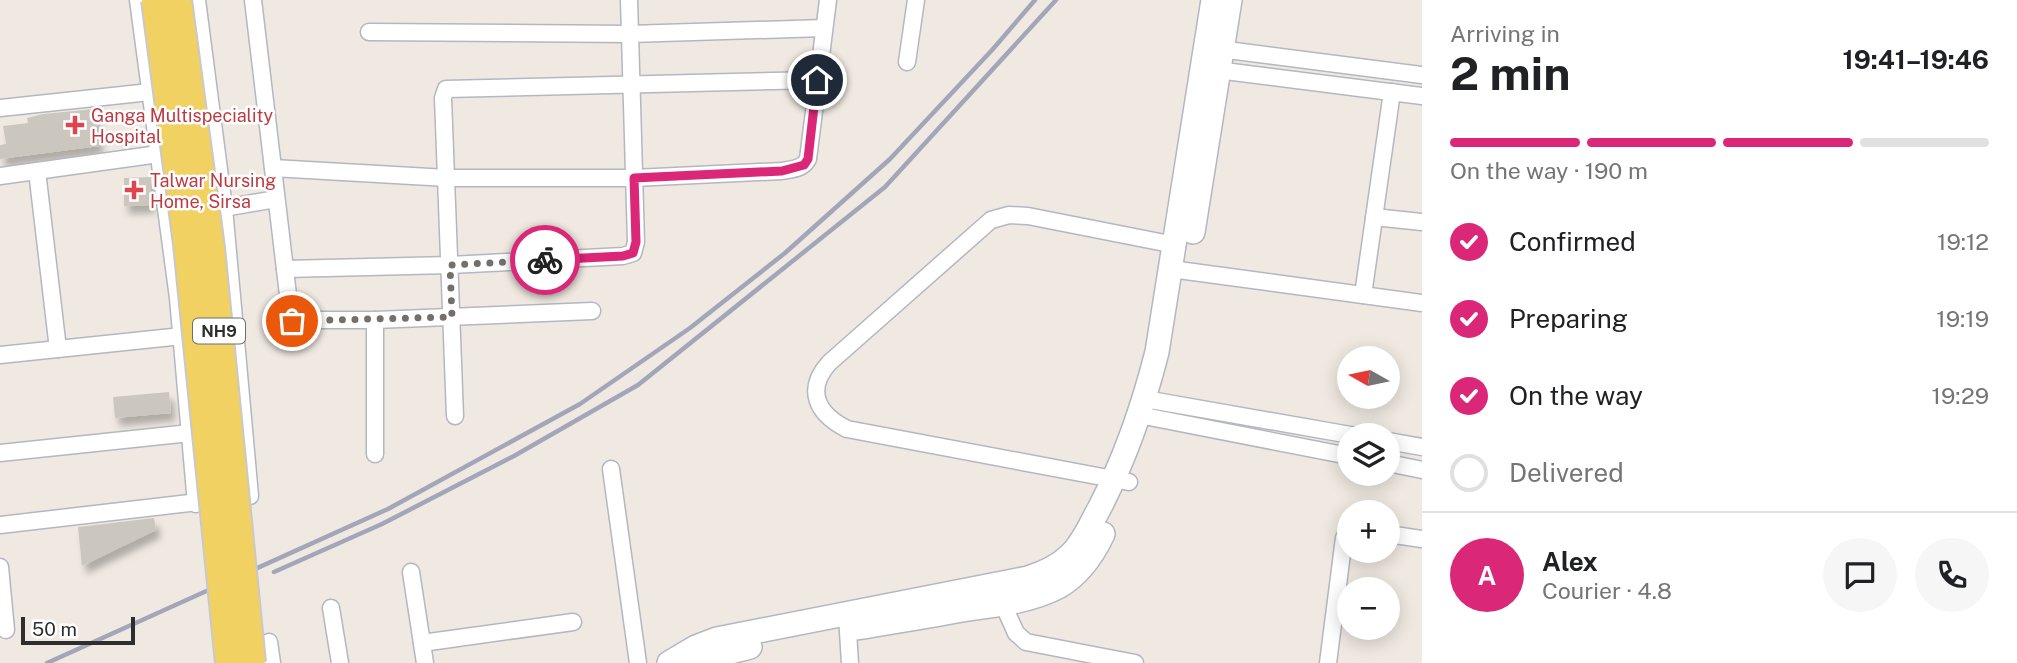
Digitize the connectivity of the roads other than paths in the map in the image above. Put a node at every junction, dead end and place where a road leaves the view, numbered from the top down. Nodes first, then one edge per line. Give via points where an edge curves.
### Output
1 (138, 0) edge
2 (155, 0) edge
3 (178, 0) edge
4 (197, 0) edge
5 (253, 0) edge
6 (629, 0) edge
7 (828, 0) edge
8 (916, 0) edge
9 (1213, 0) edge
10 (1230, 0) edge
11 (824, 28) junction
12 (369, 32) dead end
13 (630, 34) junction
14 (1212, 59) junction
15 (907, 62) dead end
16 (1422, 75) edge
17 (817, 80) junction
18 (631, 85) junction
19 (150, 92) junction
20 (1392, 92) junction
21 (1422, 96) edge
22 (0, 108) edge
23 (159, 154) junction
24 (274, 169) junction
25 (37, 171) junction
26 (0, 176) edge
27 (447, 178) junction
28 (634, 178) junction
29 (276, 199) junction
30 (224, 208) junction
31 (1374, 217) junction
32 (1422, 222) edge
33 (1175, 245) junction
34 (450, 265) junction
35 (285, 268) junction
36 (1179, 270) junction
37 (1363, 295) junction
38 (1422, 303) edge
39 (592, 311) dead end
40 (452, 317) junction
41 (375, 320) junction
42 (182, 336) junction
43 (58, 349) junction
44 (0, 355) edge
45 (1150, 408) junction
46 (455, 416) dead end
47 (190, 433) junction
48 (1337, 433) edge
49 (1400, 443) edge
50 (1422, 447) edge
51 (0, 453) edge
52 (1337, 453) edge
53 (375, 454) dead end
54 (1400, 465) edge
55 (611, 469) dead end
56 (1422, 470) edge
57 (1121, 481) junction
58 (196, 504) junction
59 (0, 525) edge
60 (1400, 536) edge
61 (1422, 539) edge
62 (1341, 563) edge
63 (0, 567) edge
64 (411, 572) dead end
65 (999, 595) junction
66 (331, 608) dead end
67 (573, 622) dead end
68 (848, 622) junction
69 (6, 630) dead end
70 (270, 642) dead end
71 (422, 643) junction
72 (1127, 662) edge
73 (229, 663) edge
74 (252, 663) edge
75 (272, 663) edge
76 (340, 663) edge
77 (425, 663) edge
78 (638, 663) edge
79 (669, 663) edge
80 (704, 663) edge
81 (850, 663) edge
82 (1328, 663) edge

1 - 19 street
2 - 73 main road, NH9, bridge via 187,244
3 - 74 main road, NH9, bridge via 211,247
4 - 30 street
5 - 24 street
6 - 13 street
7 - 11 street
8 - 15 street
9 - 14 street
10 - 14 street
11 - 13 street
11 - 17 street
12 - 13 street
13 - 18 street
14 - 16 street
14 - 20 street
14 - 33 street
14 - 36 street
17 - 18 street
17 - 28 street via 804,165 782,171
18 - 27 street via 446,89
18 - 28 street
19 - 22 street
19 - 23 street
20 - 21 street
20 - 31 street
23 - 25 street
23 - 42 street
24 - 27 street
24 - 29 street
25 - 26 street
25 - 43 street
27 - 28 street
27 - 34 street
28 - 34 street via 633,253
29 - 30 street
29 - 35 street
30 - 58 street via 250,494 248,498
31 - 32 street
31 - 37 street
33 - 36 street
33 - 57 street via 1028,216 990,220 829,363 817,382 821,408 846,429
34 - 35 street
34 - 40 street
35 - 41 street via 291,320
36 - 37 street
36 - 45 street via 1169,369
37 - 38 street
39 - 40 street
40 - 41 street
40 - 46 street
41 - 53 street
42 - 43 street
42 - 47 street
43 - 44 street
45 - 48 street
45 - 52 street
45 - 57 street
47 - 51 street
47 - 58 street
49 - 50 street
54 - 56 street
55 - 78 street
57 - 65 street via 1098,545 1074,576 1044,593
58 - 59 street
60 - 61 street
62 - 82 street
63 - 69 street
64 - 71 street
65 - 68 street
65 - 72 street via 1016,633 1026,642
66 - 76 street
67 - 71 street
68 - 79 street via 717,639
68 - 80 street
68 - 81 street
70 - 75 street
71 - 77 street

